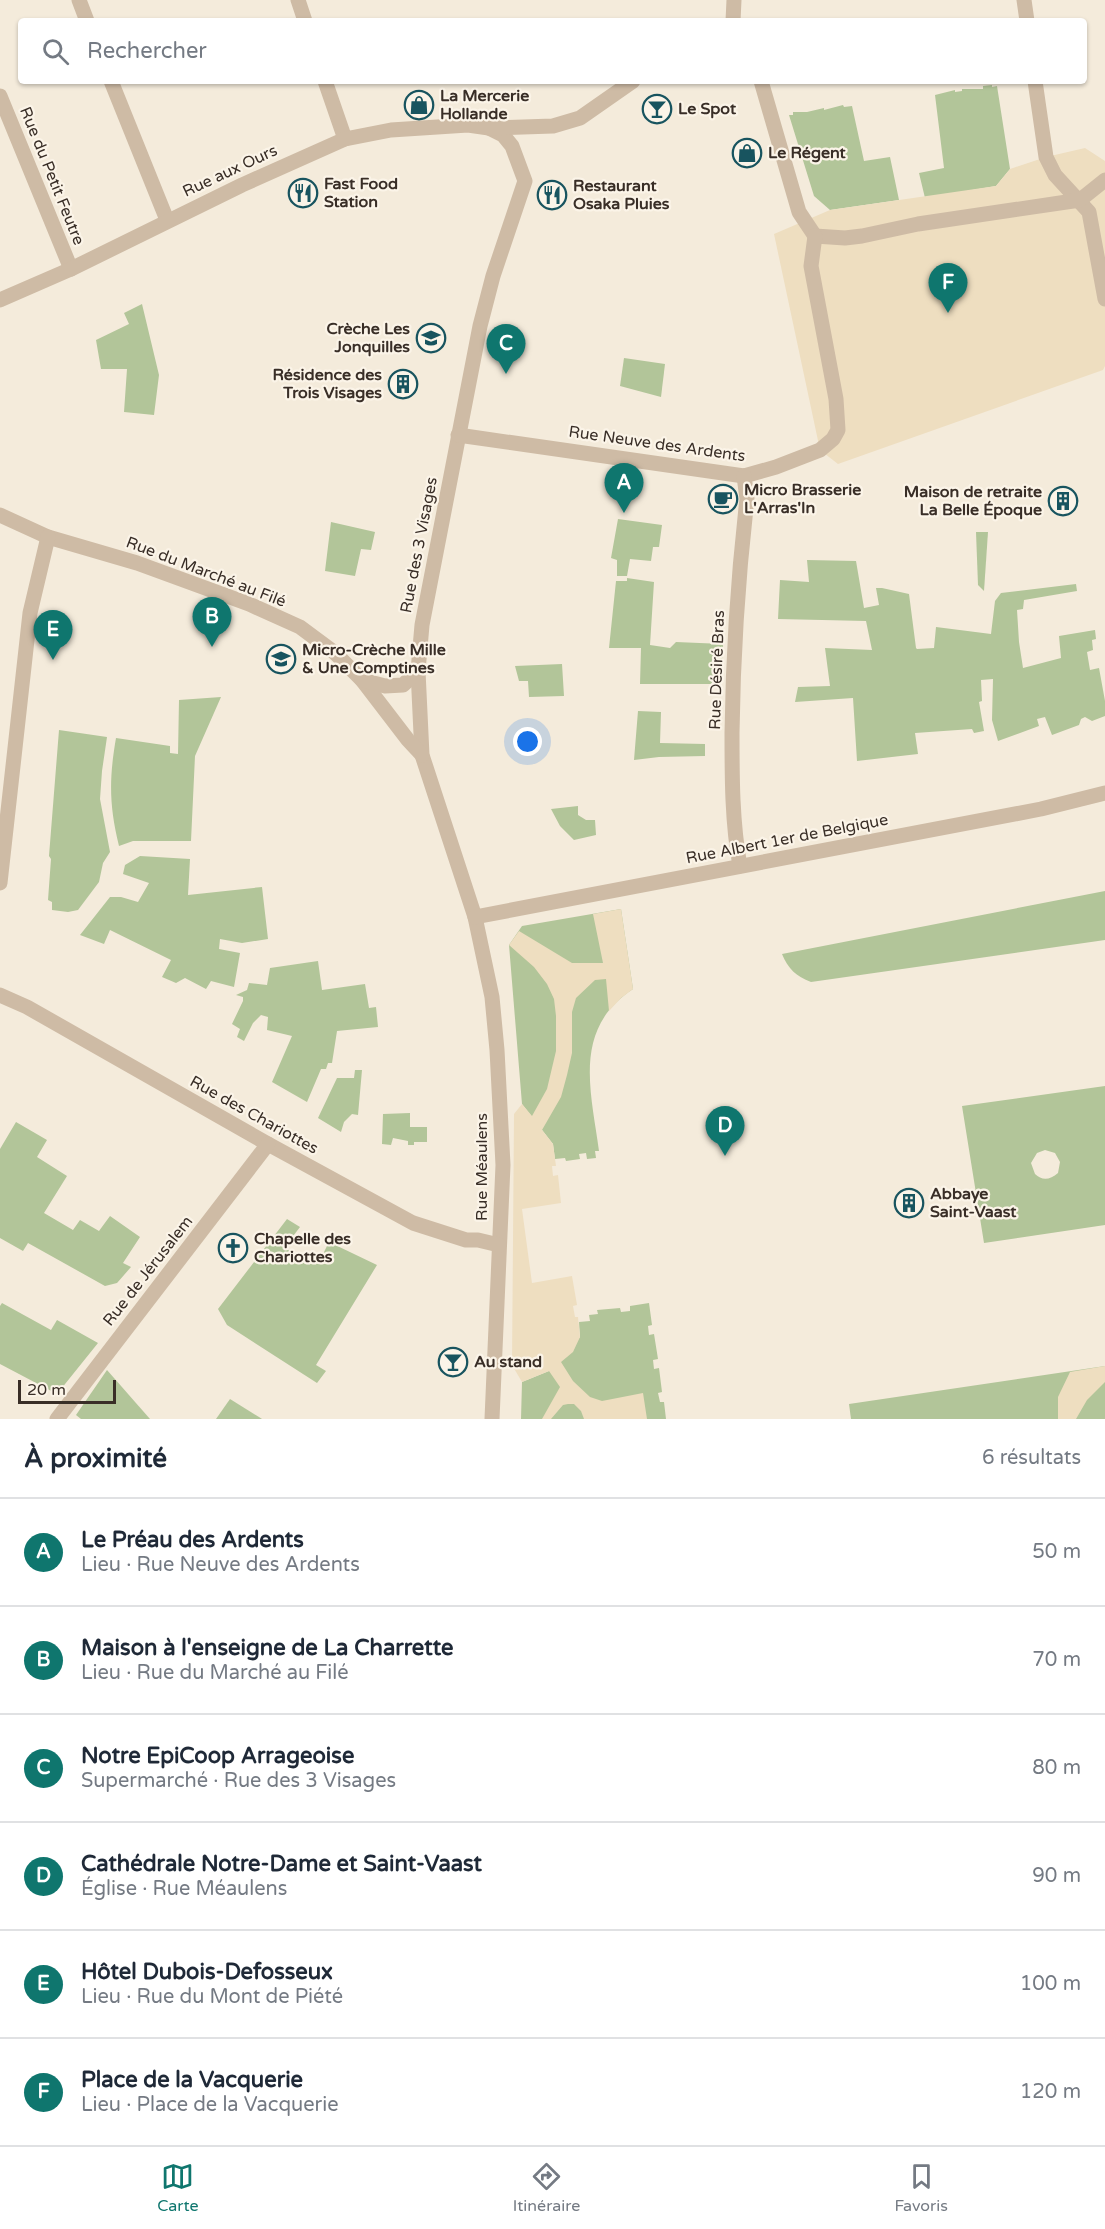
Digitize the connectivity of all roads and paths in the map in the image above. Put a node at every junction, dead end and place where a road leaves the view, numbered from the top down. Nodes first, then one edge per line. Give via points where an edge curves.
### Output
1 (79, 0) edge
2 (298, 0) edge
3 (734, 0) edge
4 (1024, 0) edge
5 (86, 18) edge
6 (304, 18) edge
7 (733, 18) edge
8 (1026, 18) edge
9 (112, 84) edge
10 (326, 84) edge
11 (629, 84) edge
12 (762, 84) edge
13 (1035, 84) edge
14 (0, 96) edge
15 (489, 128) junction
16 (345, 139) junction
17 (1105, 180) edge
18 (1080, 200) junction
19 (167, 220) junction
20 (815, 237) junction
21 (71, 269) junction
22 (1105, 299) edge
23 (0, 300) edge
24 (458, 435) junction
25 (744, 476) junction
26 (0, 515) edge
27 (48, 537) junction
28 (418, 671) junction
29 (362, 680) junction
30 (422, 755) junction
31 (1105, 793) edge
32 (740, 866) junction
33 (0, 883) edge
34 (475, 917) junction
35 (0, 995) edge
36 (268, 1144) junction
37 (499, 1245) junction
38 (57, 1419) edge
39 (492, 1419) edge

1 - 5 street
2 - 6 street
3 - 7 street
4 - 8 street
9 - 19 street
10 - 16 street
11 - 15 street, Rue aux Ours via 580,118 553,126
12 - 20 street via 799,212
13 - 18 street via 1046,157 1055,175
14 - 21 street, Rue du Petit Feutre
15 - 16 street, Rue aux Ours via 468,125 402,130
15 - 24 street, Rue des 3 Visages via 512,146 525,181 493,276
16 - 19 street, Rue aux Ours
17 - 18 street
18 - 20 street via 928,222 862,236
18 - 22 street via 1089,212
19 - 21 street, Rue aux Ours
20 - 25 street, Rue Neuve des Ardents via 811,266 836,399 838,430 820,450
21 - 23 street, Rue aux Ours
24 - 25 street, Rue Neuve des Ardents
24 - 28 street, Rue des 3 Visages via 422,625
25 - 32 street, Rue Désiré Bras via 747,499 733,665 732,781
26 - 27 street, Rue du Marché au Filé
27 - 29 street, Rue du Marché au Filé via 137,563 300,627
27 - 33 street via 30,614
28 - 29 street via 403,685 385,686
28 - 30 street, Rue des 3 Visages
29 - 30 street, Rue du Marché au Filé
30 - 34 street, Rue des 3 Visages
31 - 32 street, Rue Albert 1er de Belgique via 1041,809
32 - 34 street, Rue Albert 1er de Belgique
34 - 37 street, Rue Méaulens via 492,997 497,1050 503,1165
35 - 36 street, Rue des Chariottes
36 - 37 street, Rue des Chariottes via 412,1223 466,1240
36 - 38 street, Rue de Jérusalem
37 - 39 street, Rue Méaulens

